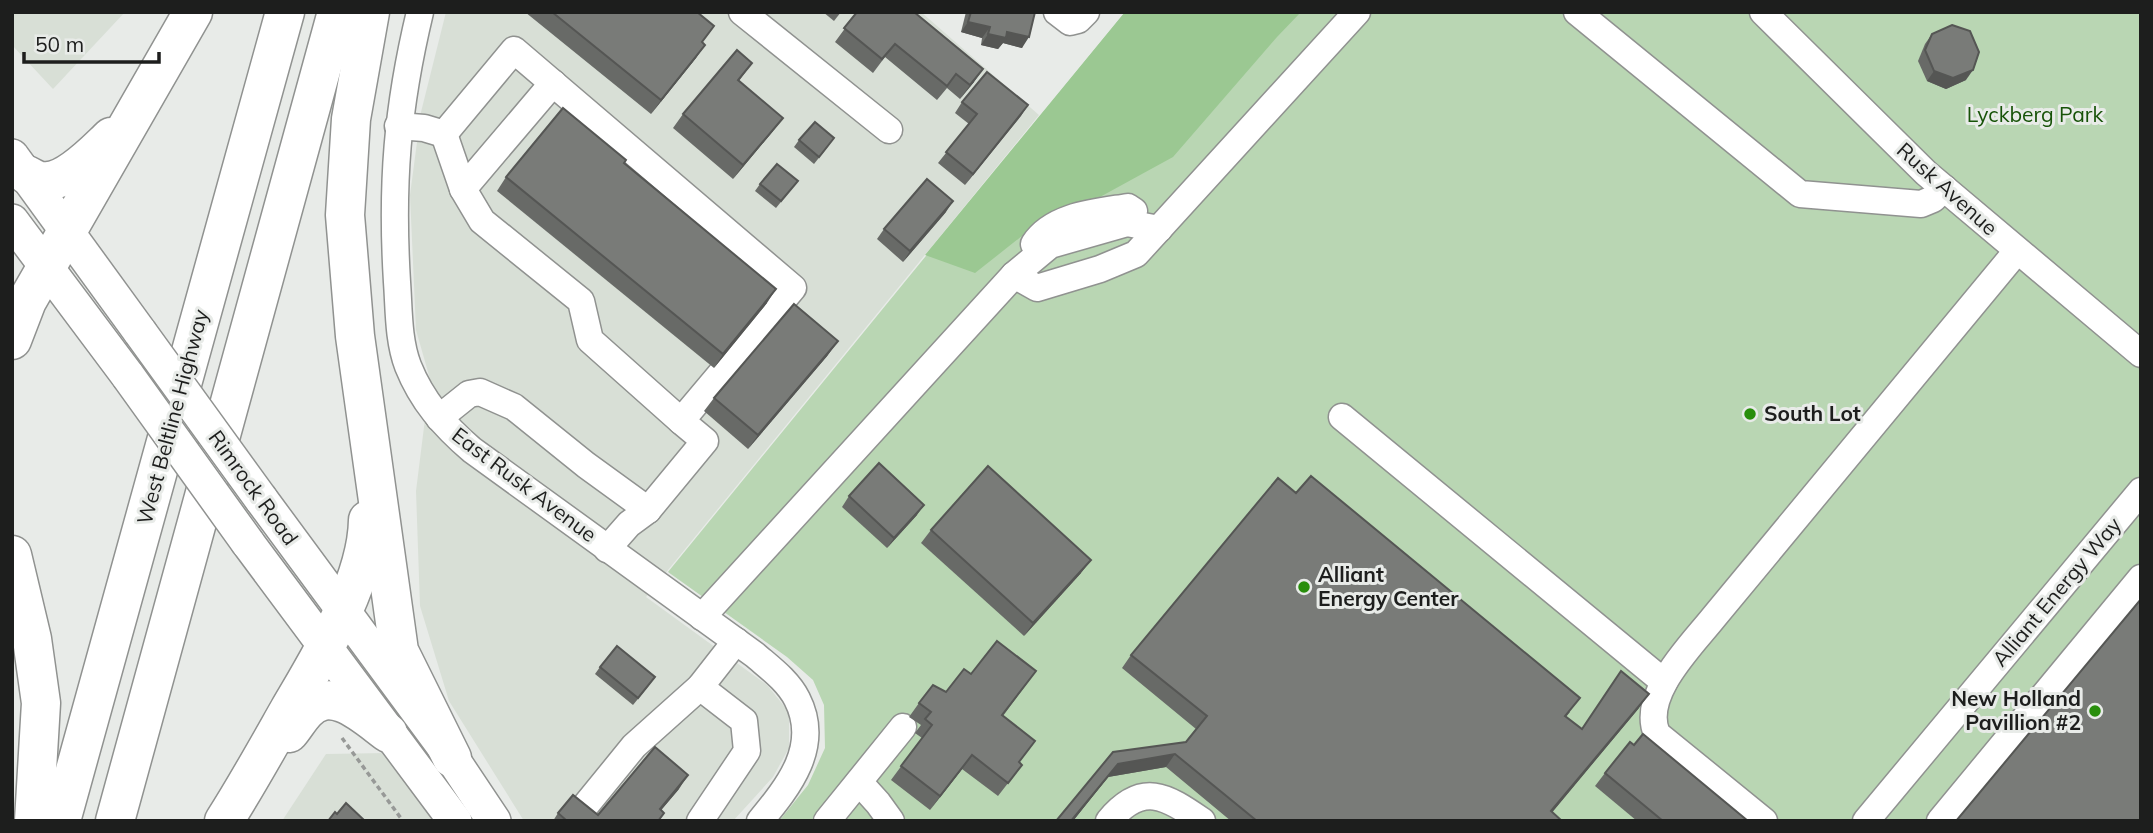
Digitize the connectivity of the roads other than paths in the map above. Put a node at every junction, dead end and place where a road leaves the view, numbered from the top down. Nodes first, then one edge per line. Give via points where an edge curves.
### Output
1 (193, 12) edge
2 (285, 12) edge
3 (337, 12) edge
4 (370, 12) edge
5 (419, 12) edge
6 (742, 12) edge
7 (1057, 12) edge
8 (1086, 12) edge
9 (1357, 12) edge
10 (1577, 12) edge
11 (1763, 12) edge
12 (554, 83) junction
13 (133, 117) junction
14 (398, 126) junction
15 (889, 130) dead end
16 (444, 134) junction
17 (19, 165) edge
18 (1944, 188) junction
19 (463, 189) junction
20 (12, 221) edge
21 (1159, 229) junction
22 (68, 232) junction
23 (2017, 251) junction
24 (47, 269) junction
25 (1014, 275) junction
26 (12, 340) edge
27 (2141, 354) edge
28 (1342, 417) dead end
29 (439, 418) junction
30 (681, 421) junction
31 (370, 444) junction
32 (2141, 491) edge
33 (648, 510) junction
34 (607, 548) junction
35 (12, 555) edge
36 (2141, 578) edge
37 (342, 609) junction
38 (702, 617) junction
39 (736, 641) junction
40 (325, 646) junction
41 (1664, 682) junction
42 (699, 687) junction
43 (903, 727) dead end
44 (388, 733) junction
45 (452, 758) junction
46 (859, 782) junction
47 (229, 812) edge
48 (577, 816) edge
49 (34, 821) edge
50 (61, 821) edge
51 (115, 821) edge
52 (455, 821) edge
53 (495, 821) edge
54 (700, 821) edge
55 (760, 821) edge
56 (827, 821) edge
57 (891, 821) edge
58 (1109, 821) edge
59 (1202, 821) edge
60 (1763, 821) edge
61 (1866, 821) edge
62 (1940, 821) edge

1 - 13 highway
2 - 50 highway, West Beltline Highway
3 - 51 highway
4 - 31 highway via 351,120 345,215
5 - 14 street, East Rusk Avenue
6 - 15 street
7 - 8 street via 1070,22
9 - 21 street
10 - 18 street via 1800,194 1921,204
11 - 18 street, Rusk Avenue
12 - 16 street via 514,50
12 - 19 street
12 - 30 street via 793,288
13 - 17 highway via 77,168 52,180 40,181
13 - 22 highway
14 - 16 street
14 - 29 street, East Rusk Avenue via 395,246 403,346 419,389
16 - 19 street
17 - 22 main road, Rimrock Road
18 - 23 street, Rusk Avenue
19 - 30 street via 482,220 581,301 590,340
20 - 24 main road, Rimrock Road
21 - 25 street
21 - 25 street via 1128,207 1073,216 1039,236
22 - 24 highway
22 - 37 main road, Rimrock Road, bridge
23 - 27 street, Rusk Avenue
23 - 41 street
24 - 26 highway via 27,301
24 - 40 main road, Rimrock Road, bridge
25 - 38 street
28 - 41 street
29 - 33 street via 469,394 480,392 514,407
29 - 34 street, East Rusk Avenue via 472,450
30 - 33 street via 705,441
31 - 37 highway via 368,535 360,571
31 - 45 highway via 399,651
32 - 61 street, Alliant Energy Way
33 - 34 street
34 - 38 street, East Rusk Avenue
35 - 49 highway via 41,703
36 - 62 street
37 - 40 highway
37 - 45 main road, Rimrock Road
38 - 39 street, East Rusk Avenue
39 - 42 street
39 - 55 street, East Rusk Avenue via 789,687 803,716 797,772
40 - 44 main road, Rimrock Road
40 - 47 highway
41 - 60 street via 1653,708 1657,734
42 - 48 street via 634,746
42 - 54 street via 744,720 747,751
43 - 46 street
44 - 47 highway via 347,703 321,701 307,709
44 - 52 main road, Rimrock Road
45 - 53 main road, Rimrock Road
46 - 56 street
46 - 57 street
58 - 59 street via 1133,798 1154,796 1174,802

